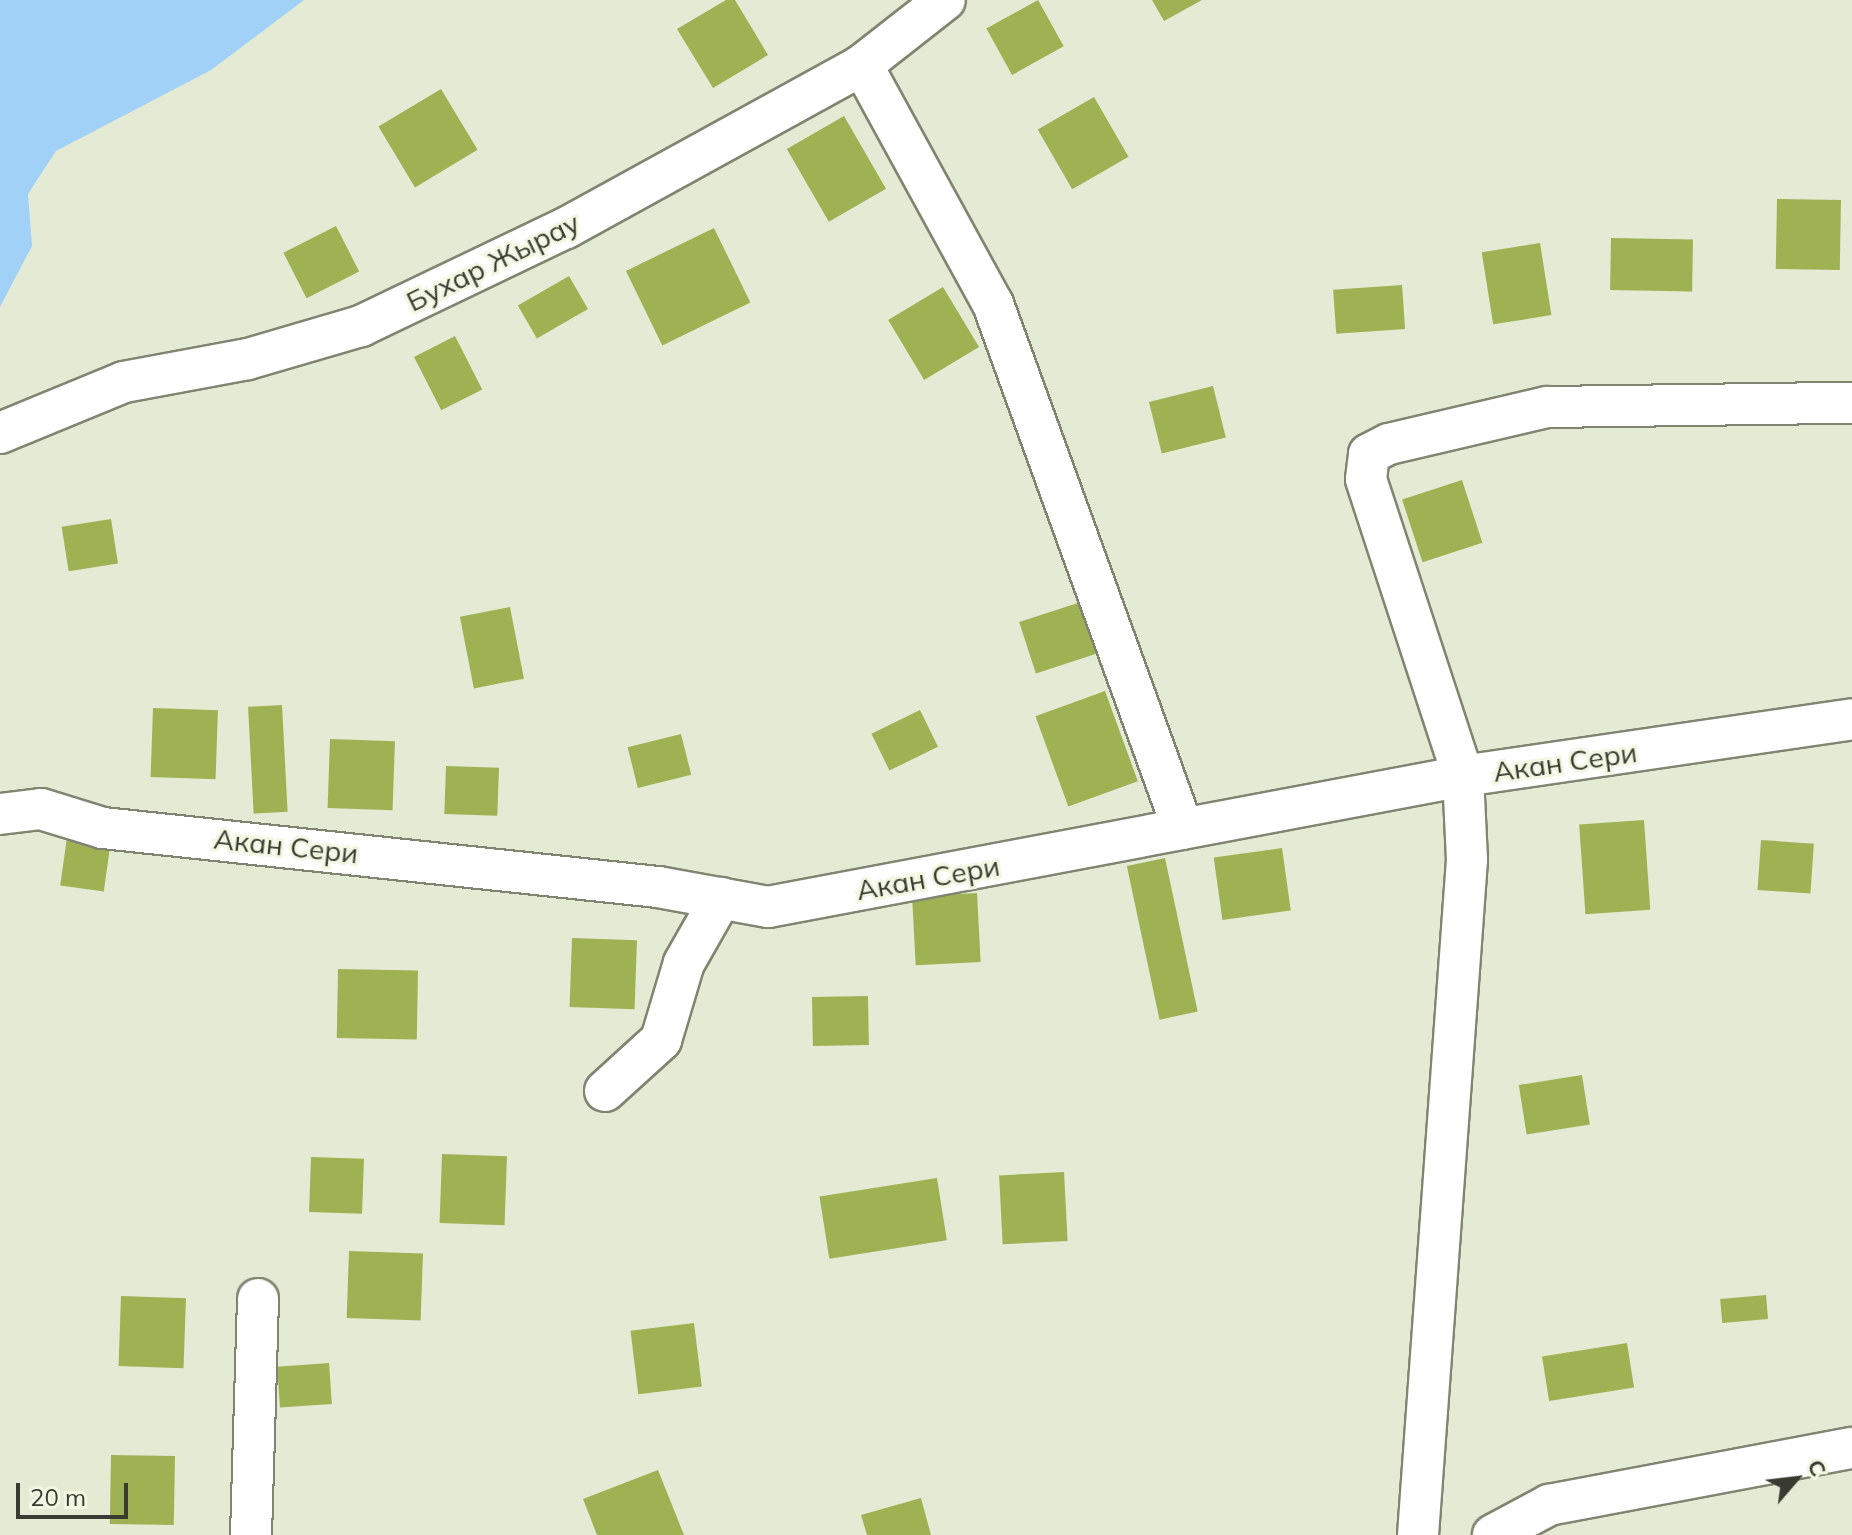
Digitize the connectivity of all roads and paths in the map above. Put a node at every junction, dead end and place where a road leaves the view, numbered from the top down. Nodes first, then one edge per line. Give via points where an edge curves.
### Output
1 (945, 0) edge
2 (862, 65) junction
3 (1852, 403) edge
4 (0, 433) edge
5 (1852, 719) edge
6 (1463, 776) junction
7 (0, 814) edge
8 (1183, 829) junction
9 (721, 898) junction
10 (605, 1091) dead end
11 (258, 1299) dead end
12 (1852, 1448) edge
13 (251, 1535) edge
14 (1418, 1535) edge
15 (1493, 1535) edge

1 - 2 street, Бухар Жырау
2 - 4 street, Бухар Жырау via 566,228 361,326 248,359 124,382
2 - 8 street via 993,304
3 - 6 street via 1547,407 1389,444 1369,454 1366,479
5 - 6 street, Акан Сери
6 - 8 street, Акан Сери
6 - 14 street via 1467,860
7 - 9 street, Акан Сери via 41,809 103,828
8 - 9 street, Акан Сери via 768,907
9 - 10 street via 684,963 661,1040
11 - 13 street
12 - 15 street via 1549,1505

